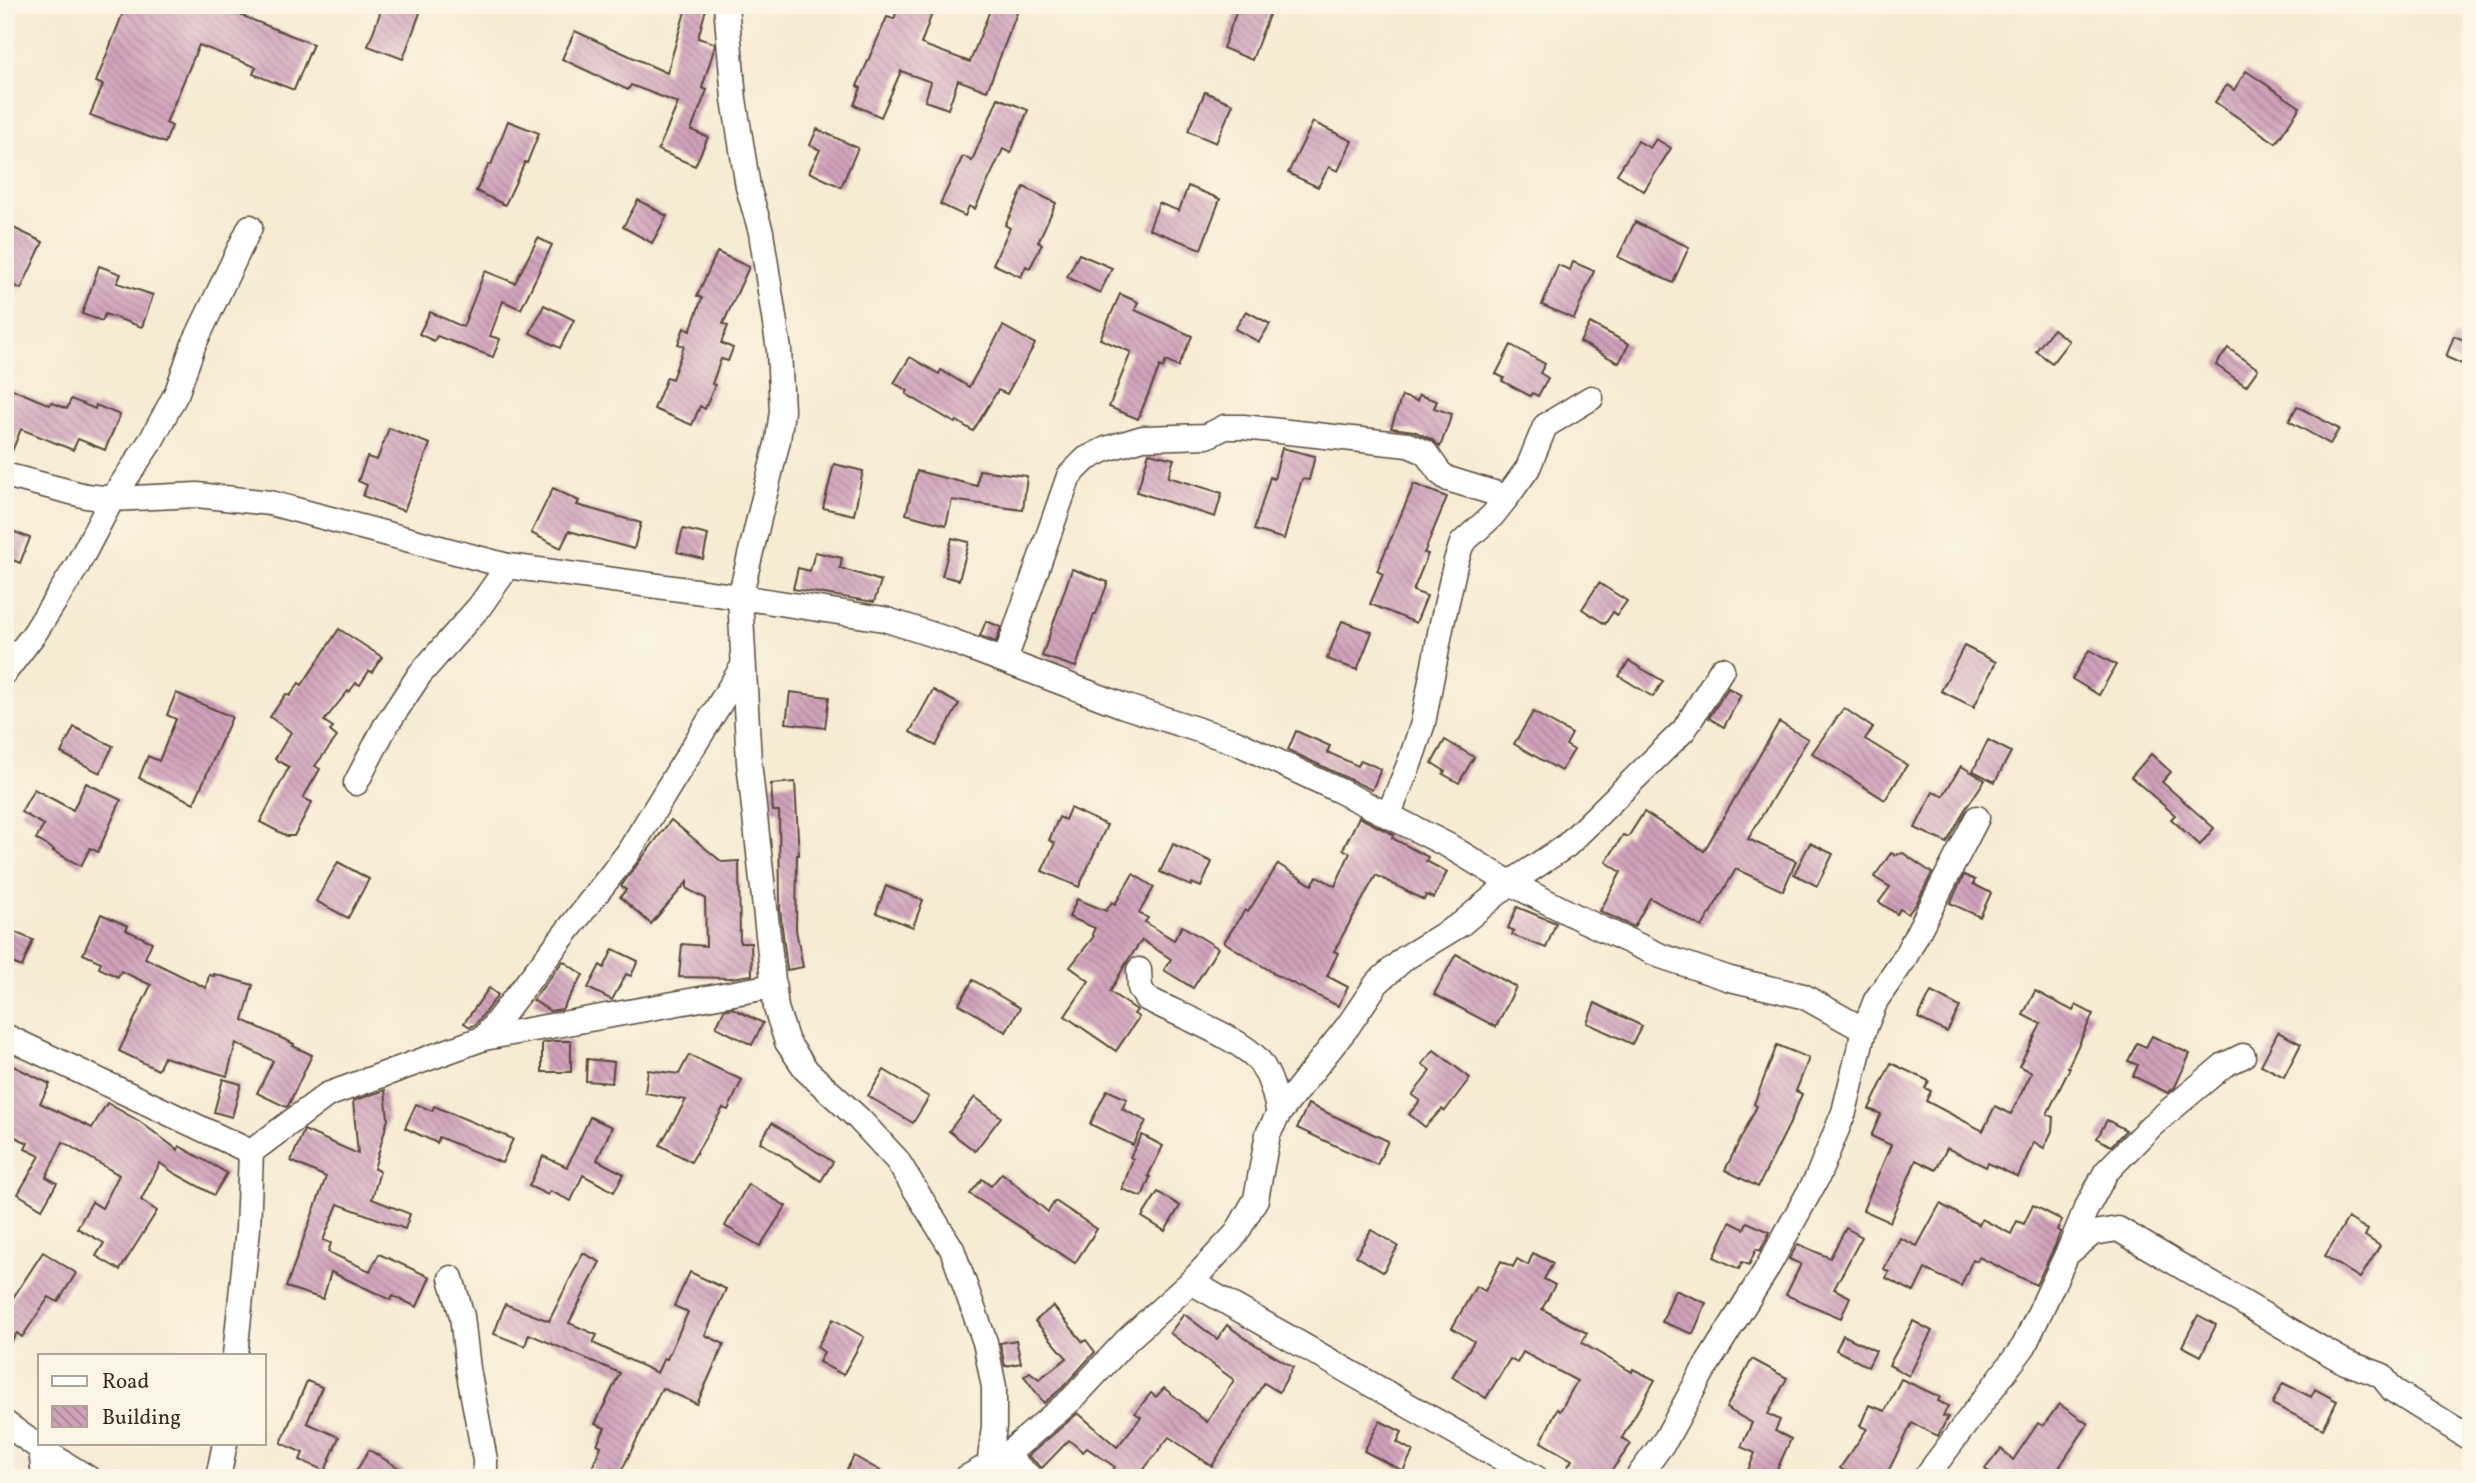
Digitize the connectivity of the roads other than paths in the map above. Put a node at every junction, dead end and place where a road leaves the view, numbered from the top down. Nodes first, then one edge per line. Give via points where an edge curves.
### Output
1 (726, 5) edge
2 (250, 228) dead end
3 (1591, 398) dead end
4 (5, 475) edge
5 (1507, 496) junction
6 (112, 499) junction
7 (508, 566) junction
8 (740, 597) junction
9 (1005, 660) junction
10 (743, 666) junction
11 (1722, 669) dead end
12 (5, 673) edge
13 (356, 783) dead end
14 (1388, 816) junction
15 (1977, 818) dead end
16 (1510, 883) junction
17 (1139, 970) dead end
18 (773, 986) junction
19 (1864, 1030) junction
20 (5, 1036) edge
21 (484, 1038) junction
22 (2243, 1056) dead end
23 (1279, 1113) junction
24 (251, 1152) junction
25 (2067, 1254) junction
26 (451, 1278) dead end
27 (1191, 1282) junction
28 (235, 1354) edge
29 (5, 1423) edge
30 (2471, 1439) edge
31 (225, 1444) edge
32 (41, 1449) junction
33 (994, 1467) edge
34 (44, 1478) edge
35 (88, 1478) edge
36 (218, 1478) edge
37 (485, 1478) edge
38 (966, 1478) edge
39 (1031, 1478) edge
40 (1536, 1478) edge
41 (1637, 1478) edge
42 (1925, 1478) edge

1 - 8 street via 734,99 779,350 782,411
2 - 6 street via 193,346 177,392
3 - 5 street via 1545,426 1528,468
4 - 6 street
5 - 9 street via 1448,479 1425,452 1409,444 1243,426 1225,427 1206,436 1143,438 1106,449 1086,459 1069,476
5 - 14 street via 1462,543 1423,723
6 - 7 street via 197,495 270,503
6 - 12 street via 77,566
7 - 8 street
7 - 13 street via 480,606 420,674
8 - 9 street via 884,619
8 - 10 street
9 - 14 street via 1124,706 1236,742
10 - 18 street
10 - 21 street via 628,853
11 - 16 street via 1684,730 1566,846
14 - 16 street
15 - 19 street
16 - 19 street via 1661,956 1803,996
16 - 23 street via 1377,983
17 - 23 street via 1146,998 1242,1046 1260,1062
18 - 21 street
18 - 33 street via 788,1042 807,1071 897,1160 952,1249 985,1342 994,1387
19 - 41 street via 1844,1112 1817,1178 1666,1439
20 - 24 street
21 - 24 street via 327,1094
22 - 25 street via 2224,1065 2151,1126 2106,1172
23 - 27 street via 1268,1134 1256,1199 1236,1234
24 - 28 street
25 - 30 street via 2093,1233 2118,1229 2345,1362 2381,1375 2393,1390
25 - 42 street via 2024,1346
26 - 37 street via 462,1316
27 - 33 street via 1127,1340 1072,1399
27 - 40 street
29 - 32 street
31 - 36 street
32 - 34 street
32 - 35 street
33 - 38 street
33 - 39 street

